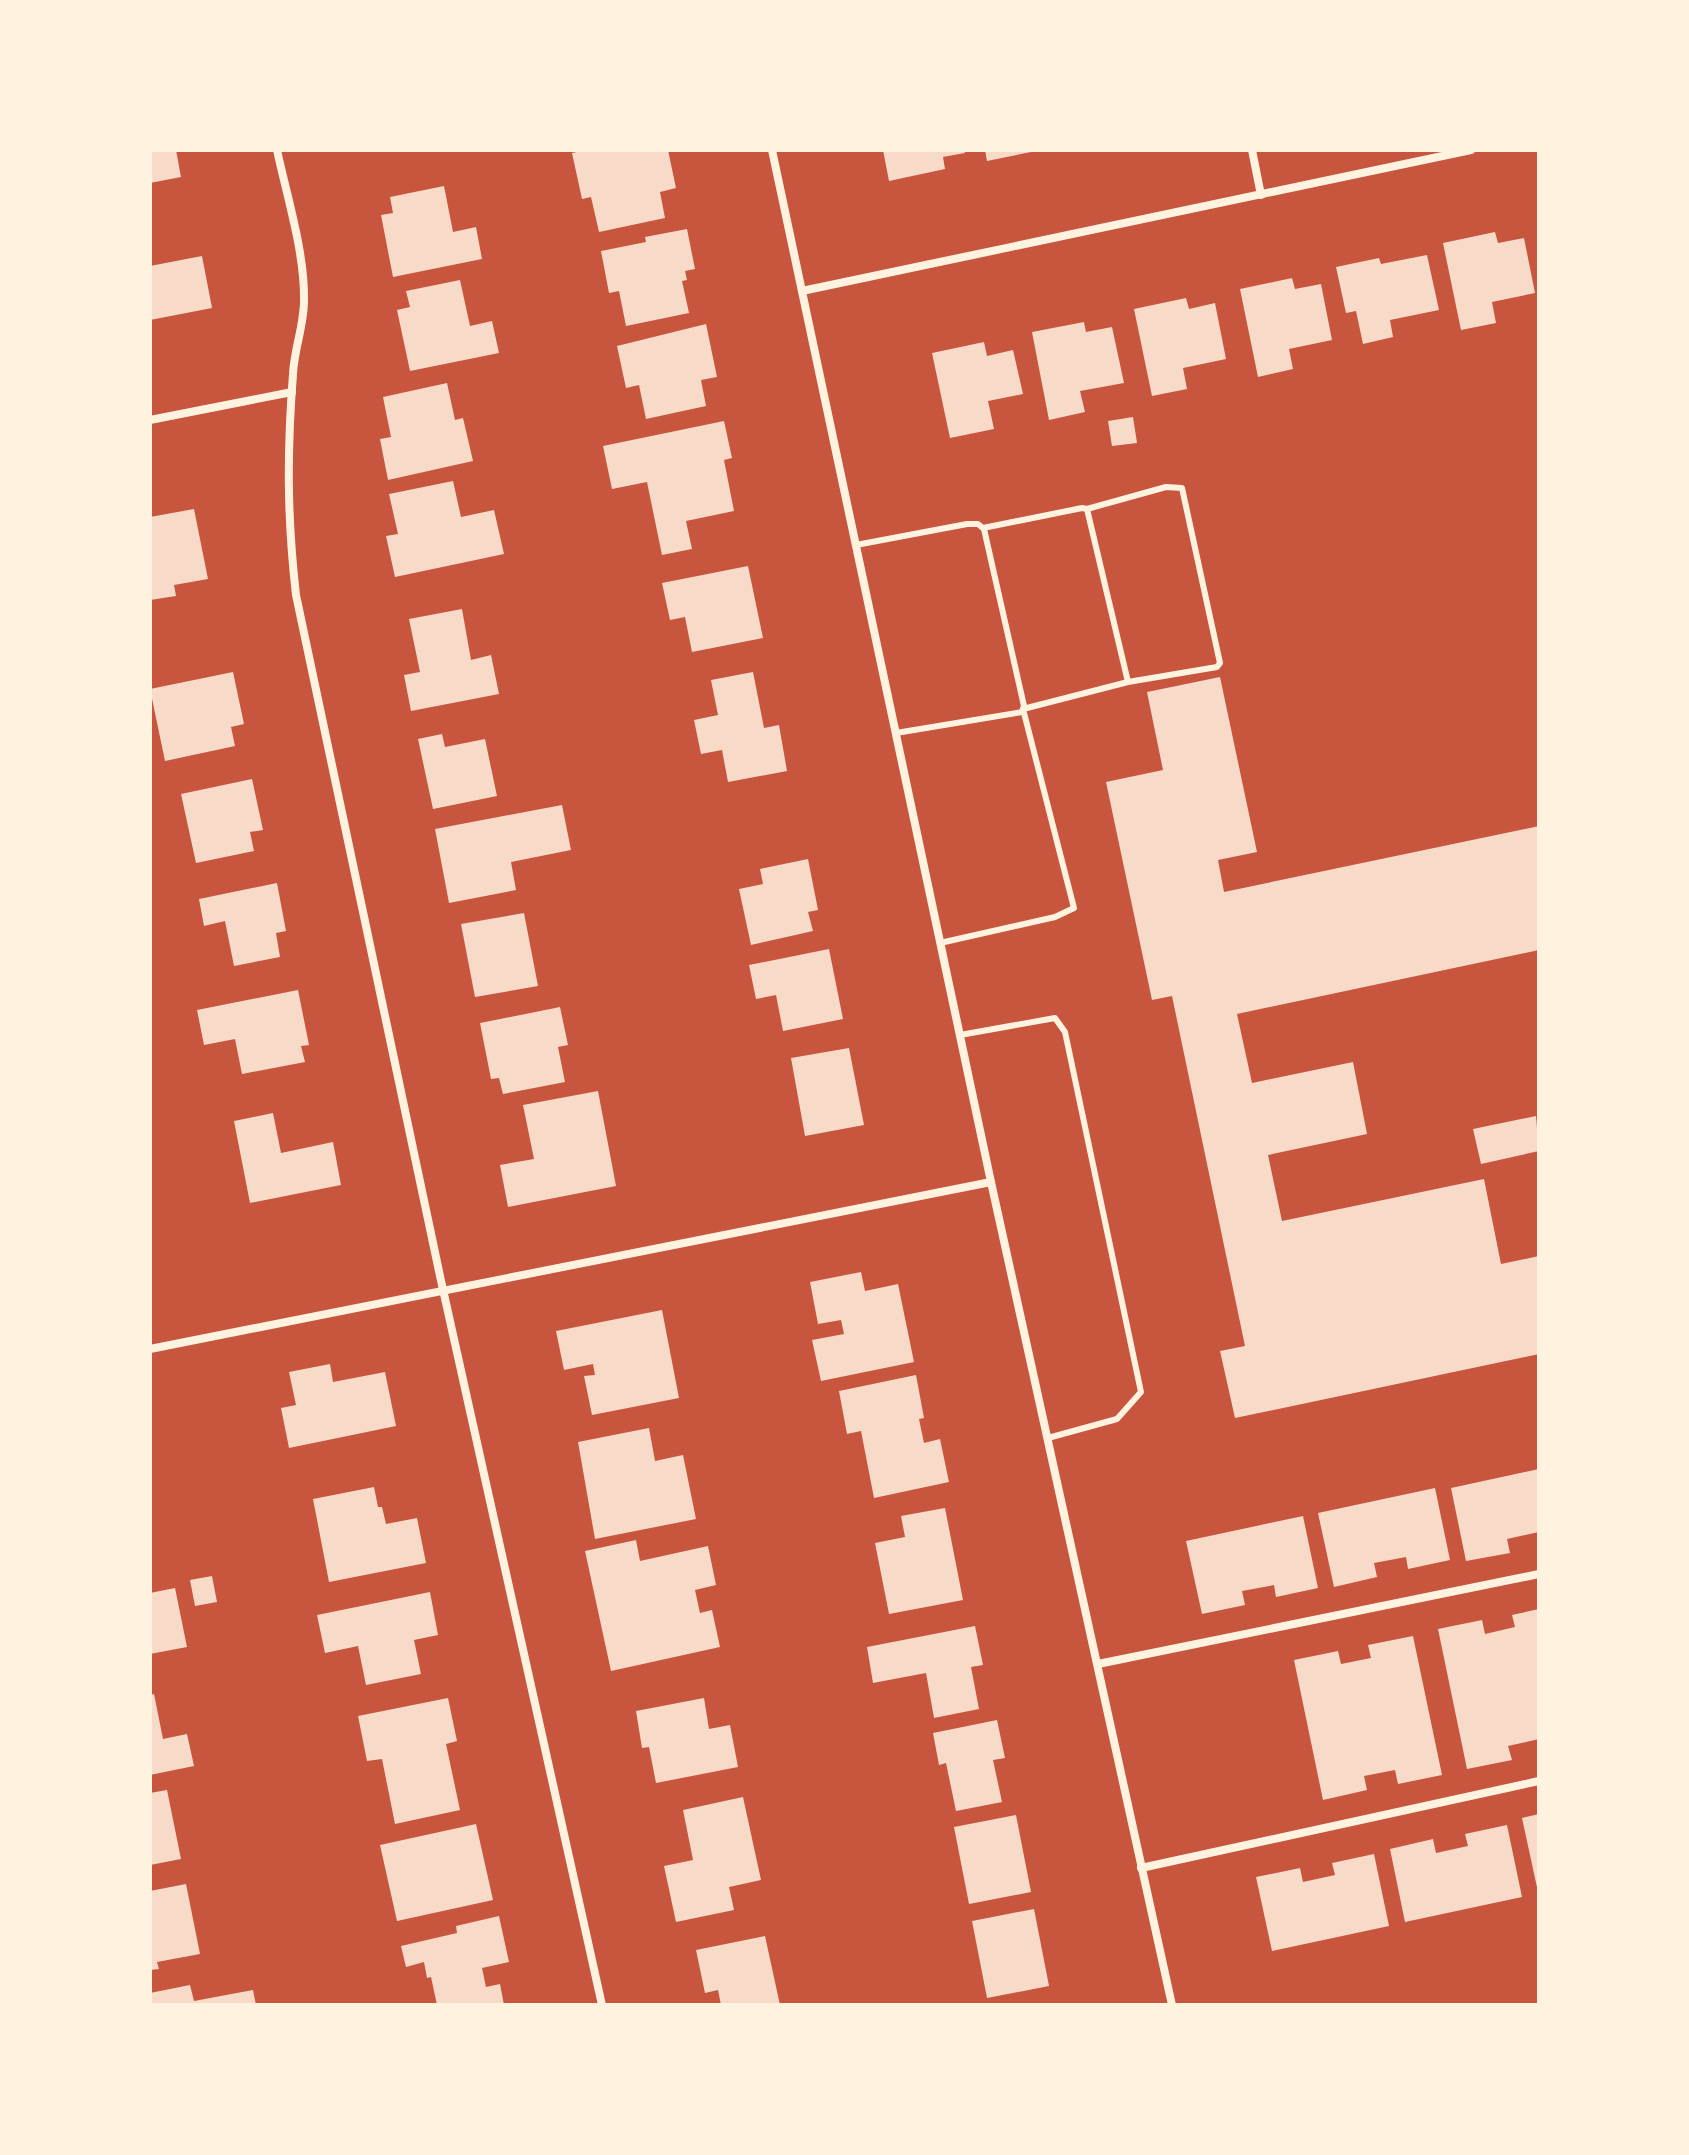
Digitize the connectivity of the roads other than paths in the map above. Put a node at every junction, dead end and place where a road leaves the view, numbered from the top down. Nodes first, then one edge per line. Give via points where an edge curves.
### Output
1 (277, 150) edge
2 (772, 150) edge
3 (1252, 150) edge
4 (1471, 150) edge
5 (1261, 195) junction
6 (802, 291) junction
7 (292, 392) junction
8 (150, 420) edge
9 (1087, 509) junction
10 (983, 528) junction
11 (856, 545) junction
12 (1128, 682) junction
13 (1023, 709) junction
14 (896, 733) junction
15 (940, 943) junction
16 (960, 1035) junction
17 (991, 1182) junction
18 (444, 1291) junction
19 (150, 1349) edge
20 (1048, 1438) junction
21 (1539, 1574) edge
22 (1098, 1664) junction
23 (1539, 1781) edge
24 (1141, 1868) junction
25 (602, 2005) edge
26 (1172, 2005) edge

1 - 7 street via 304,302
2 - 6 street
3 - 5 street
4 - 5 street
5 - 6 street
6 - 11 street
7 - 8 street
7 - 18 street via 287,491 296,595
9 - 10 lane
9 - 12 lane
9 - 12 lane via 1166,487 1182,488 1220,663
10 - 11 lane via 967,524
10 - 13 lane
11 - 14 street
12 - 13 lane
13 - 14 lane
13 - 15 lane via 1074,908
14 - 15 street
15 - 16 street
16 - 17 street
16 - 20 lane via 1055,1018 1065,1032 1141,1392 1117,1419
17 - 18 street
17 - 20 street
18 - 19 street
18 - 25 street
20 - 22 street
21 - 22 street
22 - 24 street
23 - 24 street
24 - 26 street

